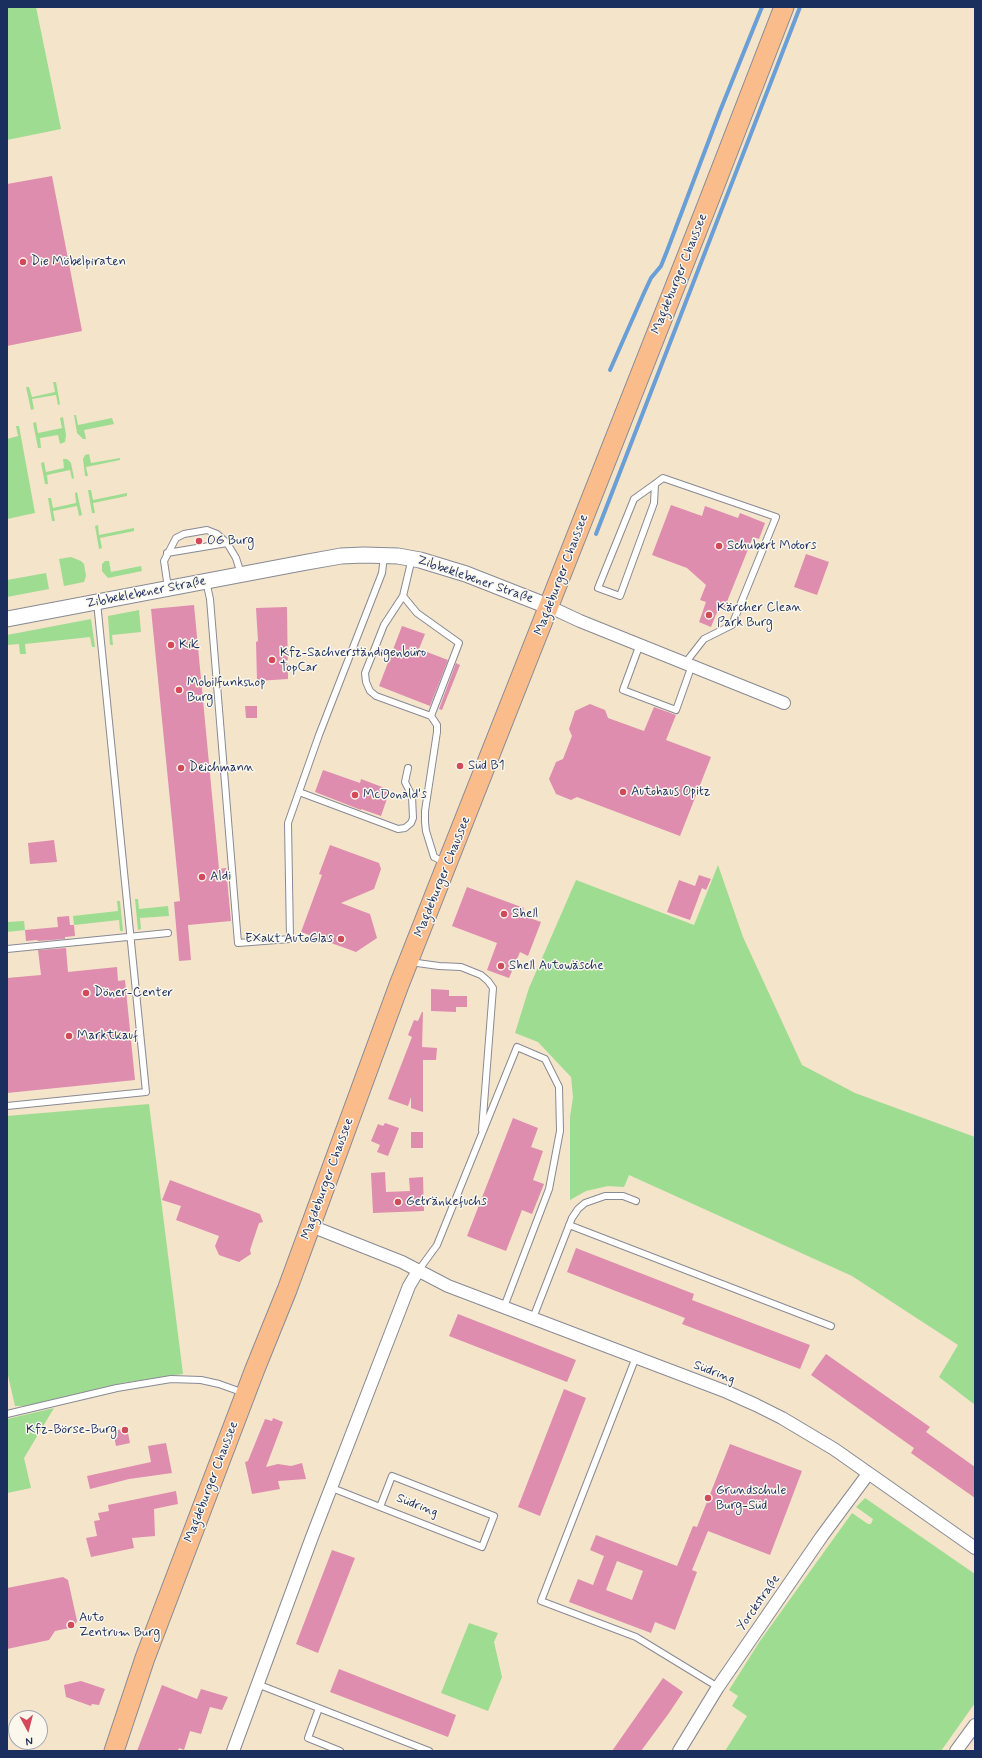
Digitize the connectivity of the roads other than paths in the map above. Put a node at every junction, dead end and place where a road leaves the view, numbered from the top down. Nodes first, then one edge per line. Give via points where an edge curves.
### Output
1 (784, 7) edge
2 (654, 484) junction
3 (227, 543) junction
4 (167, 553) junction
5 (384, 555) junction
6 (412, 558) junction
7 (241, 574) junction
8 (206, 581) junction
9 (168, 588) junction
10 (403, 596) junction
11 (97, 602) junction
12 (550, 607) junction
13 (7, 619) edge
14 (640, 644) junction
15 (689, 664) junction
16 (784, 703) dead end
17 (431, 716) junction
18 (408, 768) dead end
19 (299, 792) junction
20 (447, 864) junction
21 (168, 933) dead end
22 (131, 936) junction
23 (7, 949) edge
24 (409, 962) junction
25 (7, 1106) edge
26 (482, 1135) junction
27 (636, 1201) dead end
28 (569, 1225) junction
29 (311, 1226) junction
30 (418, 1271) junction
31 (504, 1307) junction
32 (534, 1318) junction
33 (831, 1326) dead end
34 (636, 1357) junction
35 (246, 1394) junction
36 (7, 1414) edge
37 (868, 1474) junction
38 (332, 1488) junction
39 (380, 1507) junction
40 (975, 1548) edge
41 (257, 1684) junction
42 (718, 1687) junction
43 (319, 1708) junction
44 (975, 1725) edge
45 (114, 1751) edge
46 (233, 1751) edge
47 (340, 1751) edge
48 (429, 1751) edge
49 (679, 1751) edge
50 (956, 1751) edge

1 - 12 main road, Magdeburger Chaussee
2 - 2 lane via 634,499 598,588 620,596 654,503
2 - 15 lane via 663,478 776,517 732,625 704,639
3 - 4 lane
3 - 4 lane via 218,534 207,530 176,538
3 - 7 lane via 236,558
4 - 9 lane via 164,561
5 - 6 street, Zibbeklebener Straße
5 - 7 street, Zibbeklebener Straße via 341,556
5 - 19 lane via 382,573
6 - 10 lane
6 - 12 street, Zibbeklebener Straße via 466,574
7 - 8 street, Zibbeklebener Straße
8 - 9 street, Zibbeklebener Straße
8 - 19 lane via 210,600 238,943 290,939 288,823
9 - 11 street, Zibbeklebener Straße
10 - 17 lane via 417,613 459,643
10 - 17 lane via 384,625 365,673 366,682 376,696
11 - 13 street, Zibbeklebener Straße
11 - 22 lane
12 - 14 street, Zibbeklebener Straße
12 - 20 main road, Magdeburger Chaussee
14 - 15 street, Zibbeklebener Straße
14 - 15 lane via 623,690 676,710
15 - 16 street, Zibbeklebener Straße
17 - 20 lane via 437,725 437,732 425,811 426,832 434,856
18 - 19 lane via 406,782 412,796 412,823 404,828 398,829
20 - 24 main road, Magdeburger Chaussee
21 - 22 lane
22 - 23 lane
22 - 25 lane via 146,1092
24 - 26 lane via 461,967 481,975 493,988
24 - 29 main road, Magdeburger Chaussee
26 - 30 lane via 437,1245
26 - 31 lane via 518,1047 545,1059 559,1087 560,1131 549,1189
27 - 28 lane via 615,1195 595,1199 578,1209
28 - 32 lane
28 - 33 lane
29 - 30 street, Südring via 402,1262
29 - 35 main road, Magdeburger Chaussee
30 - 31 street, Südring via 448,1286
30 - 38 street via 409,1286
31 - 32 street, Südring
32 - 34 street, Südring
34 - 37 street, Südring via 727,1392 782,1418 834,1449
34 - 42 lane via 541,1601 636,1637
35 - 36 lane via 201,1380 171,1379 117,1388
35 - 45 main road, Magdeburger Chaussee via 145,1658
37 - 40 street, Südring
37 - 42 street, Yorckstraße
38 - 39 lane, Südring
38 - 41 street
39 - 39 lane, Südring via 482,1547 494,1516 392,1476
41 - 43 lane
41 - 46 street
42 - 49 street, Yorckstraße
43 - 47 lane via 308,1738
43 - 48 lane
44 - 50 street

